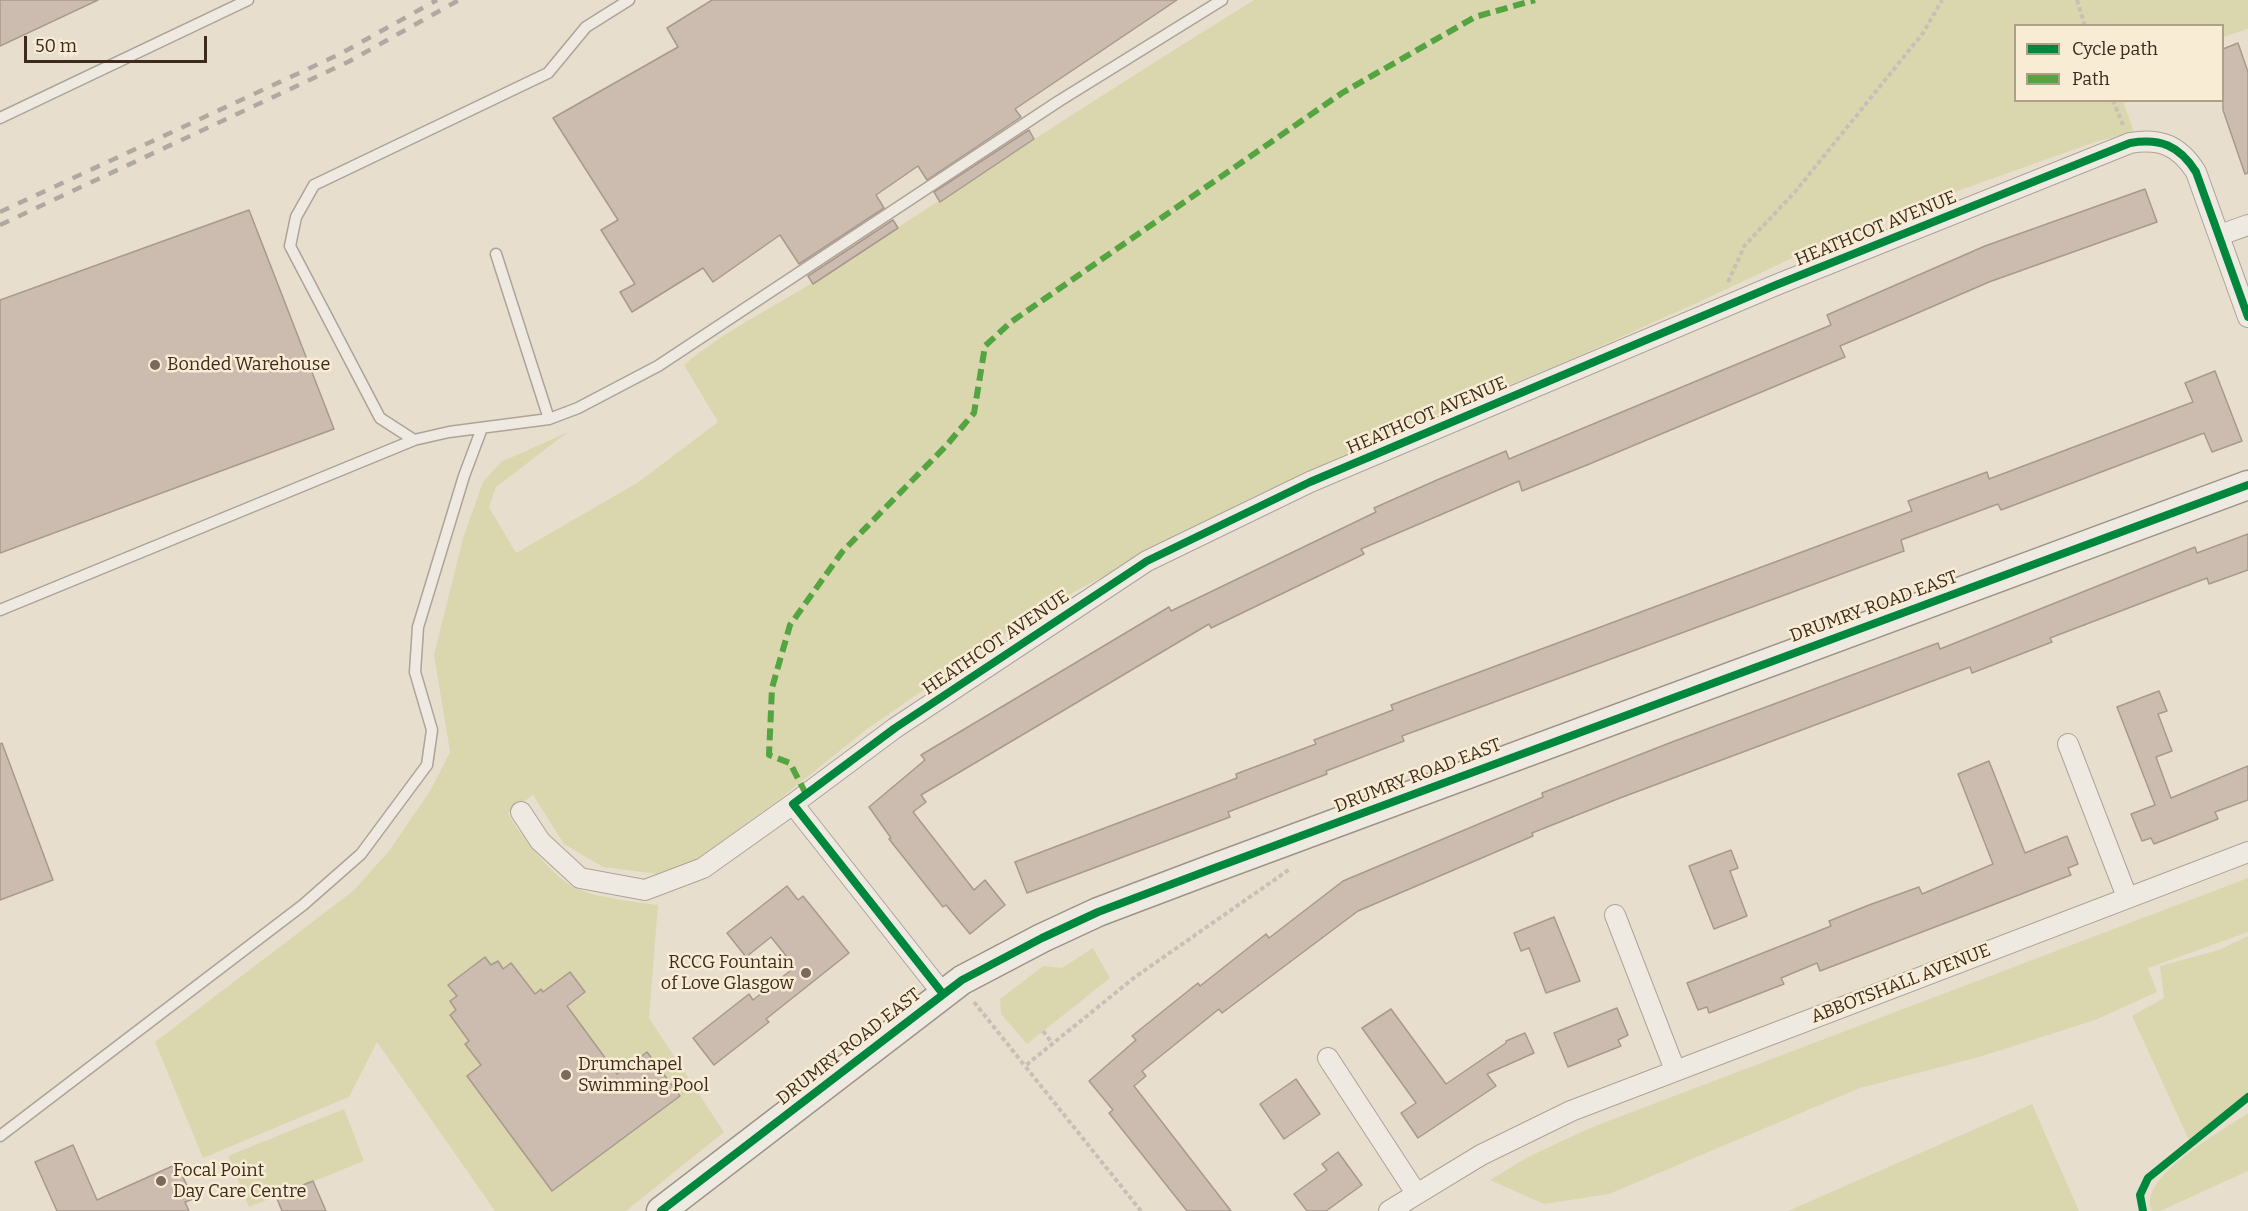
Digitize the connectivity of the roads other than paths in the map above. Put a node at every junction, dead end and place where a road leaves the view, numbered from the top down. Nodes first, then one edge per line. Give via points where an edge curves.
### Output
1 (248, 0) edge
2 (628, 0) edge
3 (1222, 0) edge
4 (0, 118) edge
5 (2248, 225) edge
6 (2220, 235) junction
7 (496, 254) dead end
8 (2248, 317) edge
9 (549, 419) junction
10 (482, 429) junction
11 (414, 440) junction
12 (2248, 485) edge
13 (0, 610) edge
14 (2068, 744) dead end
15 (793, 804) junction
16 (521, 812) dead end
17 (2248, 852) edge
18 (2127, 897) junction
19 (1615, 915) dead end
20 (953, 987) junction
21 (1328, 1058) dead end
22 (1675, 1070) junction
23 (0, 1136) edge
24 (1416, 1193) junction
25 (661, 1211) edge
26 (1389, 1211) edge

1 - 4 lane
2 - 11 lane via 586,27 548,73 314,185 296,217 290,246 380,418
3 - 9 lane via 1059,101 658,366
5 - 6 street
6 - 8 street, HEATHCOT AVENUE
6 - 15 street, HEATHCOT AVENUE via 2196,172 2176,148 2146,140 2119,148 1714,311 1310,482 1147,561 895,728
7 - 9 lane
9 - 10 lane
10 - 11 lane
10 - 23 lane via 418,627 415,672 432,730 427,765 361,854 303,905
11 - 13 lane
12 - 20 street, DRUMRY ROAD EAST via 1098,912
14 - 18 street
15 - 16 street, HEATHCOT AVENUE via 703,868 645,890 580,878 540,841
15 - 20 street
17 - 18 street, ABBOTSHALL AVENUE
18 - 22 street, ABBOTSHALL AVENUE
19 - 22 street
20 - 25 street, DRUMRY ROAD EAST
21 - 24 street
22 - 24 street, ABBOTSHALL AVENUE via 1526,1132
24 - 26 street, ABBOTSHALL AVENUE

